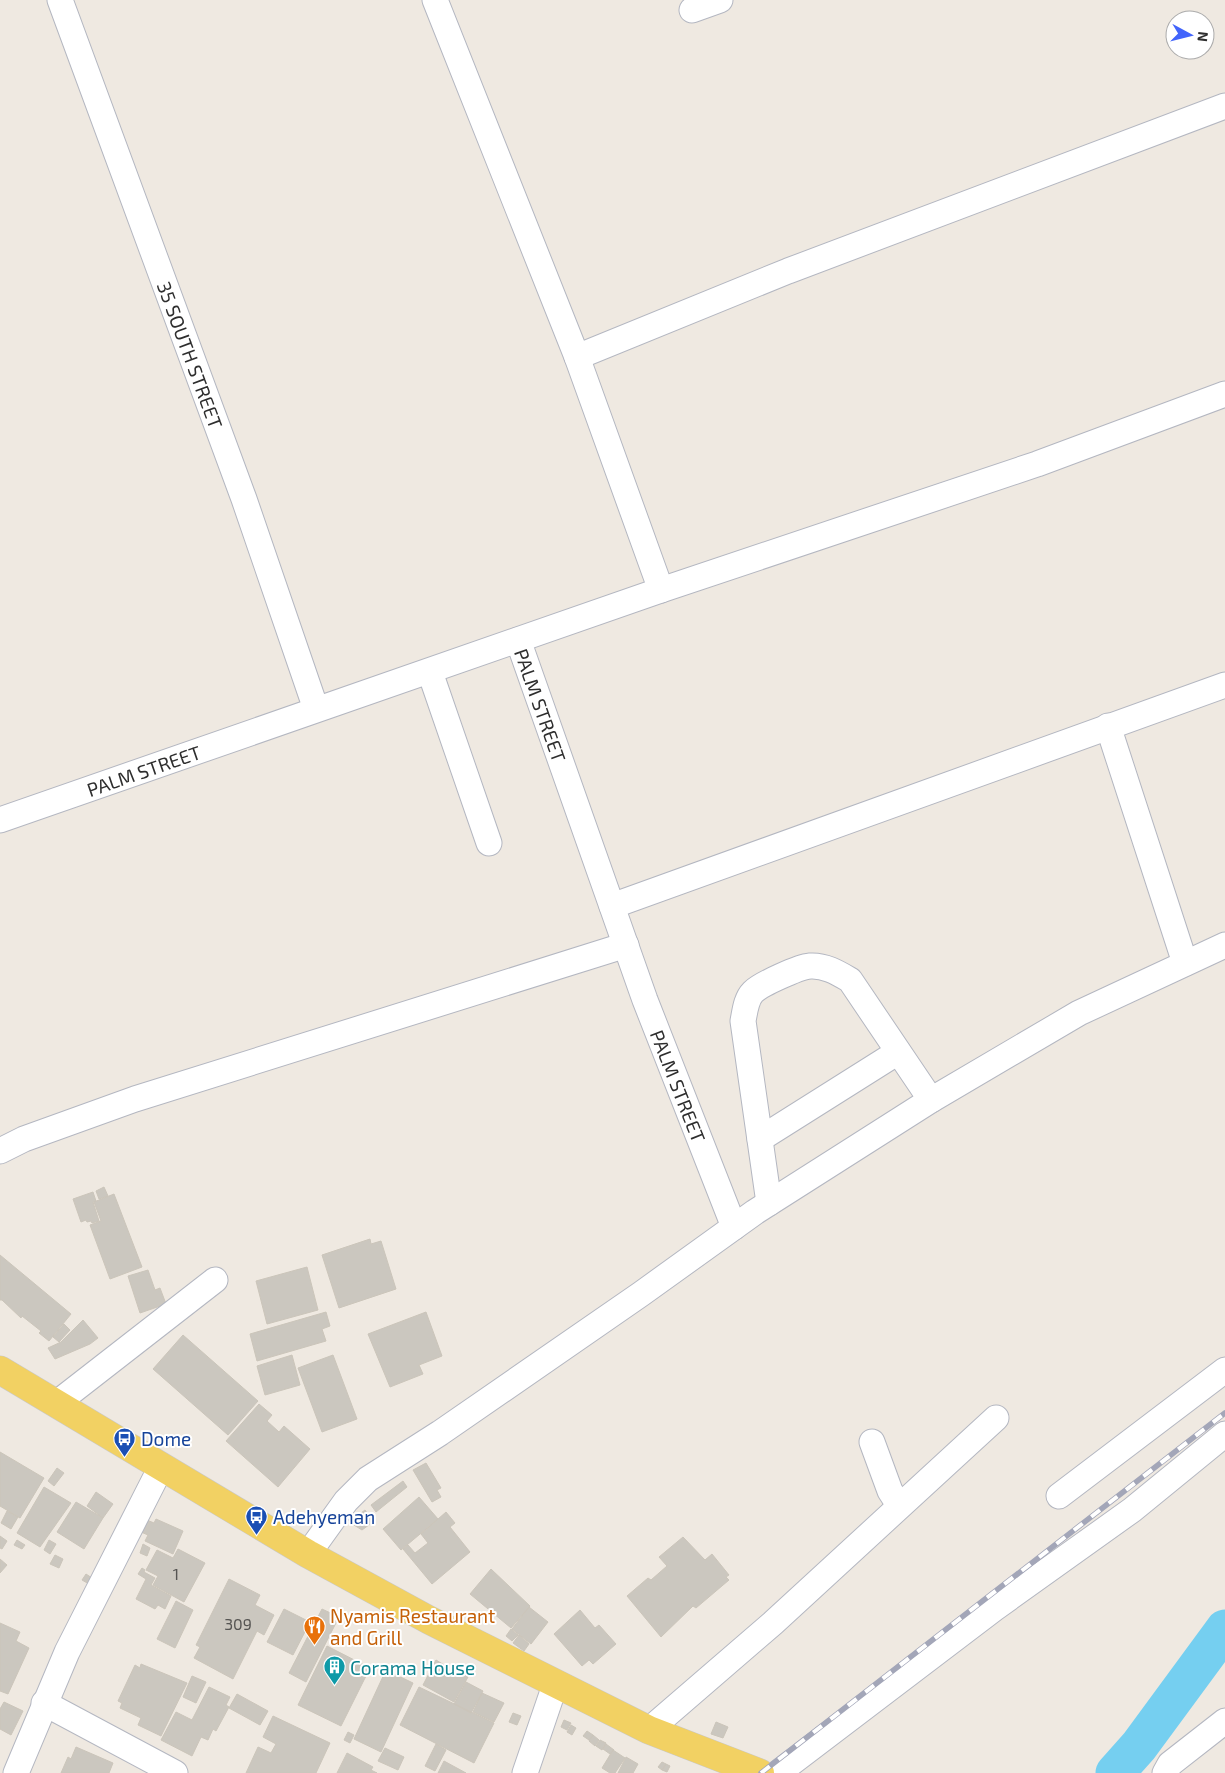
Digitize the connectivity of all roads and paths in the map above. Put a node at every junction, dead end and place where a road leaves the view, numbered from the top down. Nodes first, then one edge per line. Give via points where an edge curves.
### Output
1 (60, 0) edge
2 (435, 0) edge
3 (720, 0) edge
4 (692, 10) dead end
5 (1225, 106) edge
6 (577, 358) junction
7 (1225, 394) edge
8 (661, 590) junction
9 (518, 640) junction
10 (430, 672) junction
11 (1225, 685) edge
12 (316, 709) junction
13 (1108, 726) junction
14 (0, 820) edge
15 (490, 843) dead end
16 (612, 906) junction
17 (626, 945) junction
18 (1225, 945) edge
19 (1185, 964) junction
20 (898, 1052) junction
21 (931, 1100) junction
22 (760, 1139) junction
23 (0, 1151) edge
24 (769, 1203) junction
25 (734, 1227) junction
26 (215, 1280) dead end
27 (0, 1370) edge
28 (1225, 1370) edge
29 (57, 1403) junction
30 (996, 1418) dead end
31 (1225, 1434) edge
32 (872, 1442) dead end
33 (161, 1467) junction
34 (1060, 1496) dead end
35 (900, 1505) junction
36 (308, 1554) junction
37 (555, 1685) junction
38 (44, 1703) junction
39 (1225, 1721) edge
40 (648, 1730) junction
41 (16, 1773) edge
42 (175, 1773) edge
43 (525, 1773) edge
44 (760, 1773) edge
45 (778, 1773) edge
46 (1165, 1773) edge

1 - 12 street, 35 SOUTH STREET via 244,499
2 - 6 street
3 - 4 street
5 - 6 street via 788,271
6 - 8 street
7 - 8 street via 1037,464
8 - 9 street
9 - 10 street, PALM STREET
9 - 16 street, PALM STREET
10 - 12 street, PALM STREET
10 - 15 street
11 - 13 street
12 - 14 street, PALM STREET
13 - 16 street
13 - 19 street
16 - 17 street, PALM STREET
17 - 23 street via 135,1099 24,1139
17 - 25 street, PALM STREET
18 - 19 street
19 - 21 street via 1079,1013
20 - 21 street
20 - 22 street
20 - 22 street via 850,980 834,970 810,966 771,981 753,992 743,1020
21 - 24 street
22 - 24 street
24 - 25 street
25 - 36 street via 440,1433 368,1479 346,1501
26 - 29 street
27 - 29 main road
28 - 34 street
29 - 33 main road
30 - 35 street
31 - 45 street via 1132,1510 995,1608
32 - 35 street via 890,1490
33 - 36 main road
33 - 38 street via 66,1652
35 - 40 street via 773,1623
36 - 37 main road
37 - 40 main road
37 - 43 street
38 - 41 street
38 - 42 street
39 - 46 street via 1170,1764
40 - 44 main road

